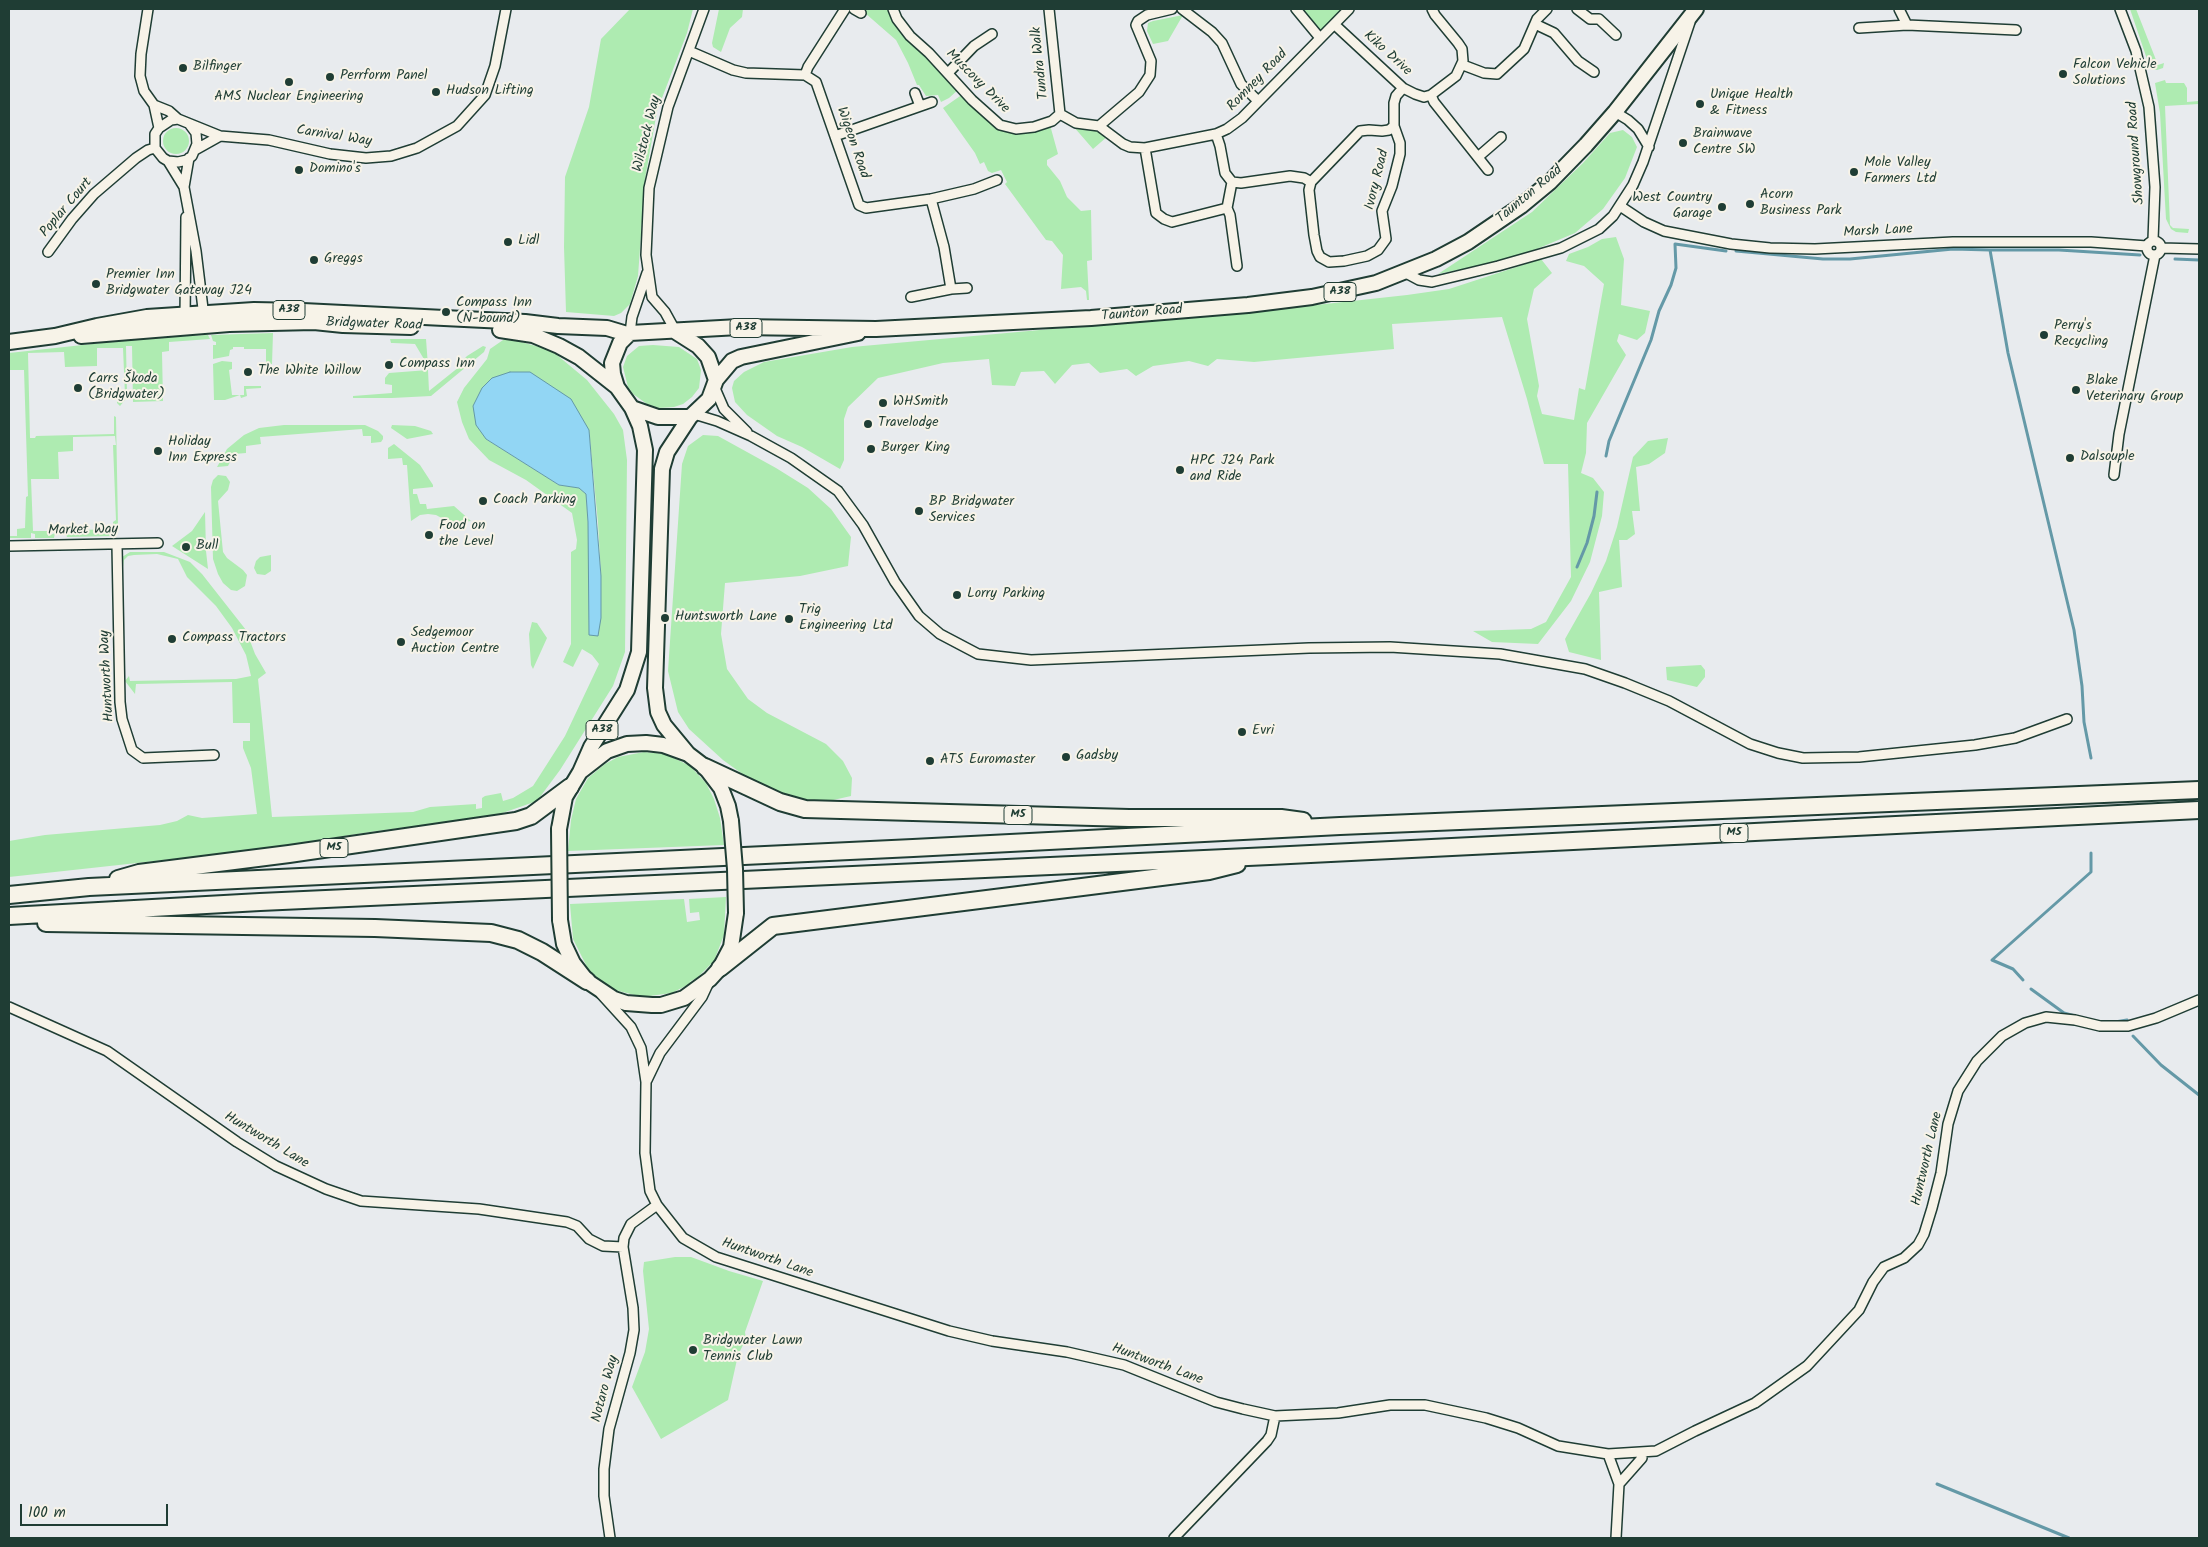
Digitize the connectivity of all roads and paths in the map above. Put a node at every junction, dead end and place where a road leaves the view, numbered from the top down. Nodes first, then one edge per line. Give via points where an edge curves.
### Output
1 (148, 9) edge
2 (506, 9) edge
3 (704, 9) edge
4 (845, 9) edge
5 (893, 9) edge
6 (1049, 9) edge
7 (1172, 9) edge
8 (1182, 9) edge
9 (1296, 9) edge
10 (1349, 9) edge
11 (1432, 9) edge
12 (1547, 9) edge
13 (1578, 9) edge
14 (1899, 9) edge
15 (2120, 9) edge
16 (1695, 11) edge
17 (1335, 24) junction
18 (1535, 24) junction
19 (1907, 25) junction
20 (1858, 28) dead end
21 (2016, 30) dead end
22 (992, 34) dead end
23 (1616, 35) dead end
24 (1320, 38) junction
25 (689, 51) junction
26 (1463, 65) junction
27 (1594, 72) dead end
28 (948, 73) junction
29 (805, 75) junction
30 (1403, 88) junction
31 (915, 93) dead end
32 (1428, 96) junction
33 (1258, 101) junction
34 (932, 102) dead end
35 (154, 105) junction
36 (920, 106) junction
37 (1615, 112) junction
38 (1060, 114) junction
39 (178, 120) junction
40 (190, 125) junction
41 (1099, 126) junction
42 (1394, 126) junction
43 (159, 128) junction
44 (1216, 134) junction
45 (220, 136) junction
46 (835, 136) junction
47 (1501, 137) dead end
48 (1649, 147) junction
49 (156, 148) junction
50 (1145, 148) junction
51 (196, 150) junction
52 (1478, 157) junction
53 (189, 158) junction
54 (168, 161) junction
55 (1488, 170) dead end
56 (997, 180) dead end
57 (1232, 182) junction
58 (1310, 182) junction
59 (184, 187) junction
60 (186, 199) junction
61 (931, 199) junction
62 (1620, 206) junction
63 (1227, 208) junction
64 (2150, 243) junction
65 (2199, 249) edge
66 (2158, 251) junction
67 (48, 252) dead end
68 (1237, 266) dead end
69 (648, 272) junction
70 (1404, 272) junction
71 (967, 288) dead end
72 (951, 289) junction
73 (911, 297) dead end
74 (204, 319) junction
75 (185, 320) junction
76 (876, 329) junction
77 (676, 332) junction
78 (628, 333) junction
79 (9, 342) edge
80 (715, 383) junction
81 (617, 387) junction
82 (632, 408) junction
83 (692, 416) junction
84 (751, 436) junction
85 (2114, 474) dead end
86 (117, 544) junction
87 (158, 544) dead end
88 (9, 546) edge
89 (2067, 719) dead end
90 (688, 754) junction
91 (214, 755) dead end
92 (705, 767) junction
93 (580, 772) junction
94 (570, 787) junction
95 (2196, 790) edge
96 (2198, 810) edge
97 (1340, 826) junction
98 (1270, 856) junction
99 (89, 887) junction
100 (9, 895) edge
101 (9, 916) edge
102 (715, 974) junction
103 (592, 985) junction
104 (2199, 1000) edge
105 (9, 1007) edge
106 (646, 1082) junction
107 (657, 1205) junction
108 (624, 1247) junction
109 (1275, 1416) junction
110 (1642, 1453) junction
111 (1608, 1454) junction
112 (1619, 1484) junction
113 (610, 1538) edge
114 (1174, 1538) edge
115 (1616, 1538) edge

1 - 35 street via 140,54 140,76 144,91
2 - 45 street, Carnival Way via 495,66 484,95 457,126 417,148 391,156 366,158 330,154 269,140
3 - 25 street, Wilstock Way
4 - 29 street
5 - 28 street, Muscovy Drive via 910,36
6 - 38 street, Tundra Walk
7 - 41 street via 1147,15 1138,21 1136,26 1151,61 1150,75 1139,92
8 - 33 street via 1222,43 1241,84
9 - 24 street
10 - 17 street, Romney Road
11 - 26 street via 1462,49
12 - 18 street
13 - 23 street via 1590,19 1598,18
14 - 19 street
15 - 64 street, Showground Road via 2136,51 2149,107 2155,187
16 - 37 main road, Taunton Road / A38
16 - 48 street, Taunton Road
17 - 24 street, Romney Road
17 - 30 street, Kiko Drive
18 - 26 street via 1524,49 1497,74
18 - 27 street via 1554,33 1578,61
19 - 20 street
19 - 21 street
22 - 28 street via 974,46
24 - 33 street, Romney Road
25 - 29 street via 740,71
25 - 69 street, Wilstock Way via 668,107 652,172 647,218
26 - 32 street via 1456,76
28 - 38 street, Muscovy Drive via 993,120 1007,128 1034,127 1052,121
29 - 46 street, Wigeon Road via 819,88
30 - 32 street, Kiko Drive
30 - 42 street via 1394,103
31 - 36 street
32 - 52 street
33 - 44 street, Romney Road via 1234,125
34 - 36 street
35 - 39 street
35 - 43 street
36 - 46 street
37 - 48 street via 1638,129
37 - 70 main road, Taunton Road / A38 via 1570,162 1521,206 1468,242
38 - 41 street, Romney Road via 1076,123
39 - 40 street
39 - 43 street via 171,120
40 - 45 street, Carnival Way
40 - 51 street via 196,134
41 - 50 street, Romney Road via 1123,144
42 - 58 street via 1382,132 1360,131
42 - 58 street, Ivory Road via 1400,154 1382,211 1386,240 1378,250 1344,261 1329,262 1320,257 1314,235
43 - 49 street via 154,141
44 - 50 street, Romney Road
44 - 57 street via 1225,173
45 - 51 street
46 - 61 street, Wigeon Road via 859,205 875,208
47 - 52 street
48 - 62 street, Taunton Road
49 - 54 street
49 - 67 street, Poplar Court via 136,158 94,194
50 - 63 street via 1156,213 1164,219 1172,222
51 - 53 street
52 - 55 street
53 - 54 street
53 - 59 street
54 - 59 street
56 - 61 street, Wigeon Road
57 - 58 street via 1290,176
57 - 63 street
59 - 60 street
60 - 74 street
60 - 75 street
61 - 72 street
62 - 64 street, Marsh Lane via 1664,231 1731,244 1815,249 1890,244
62 - 70 street, Taunton Road via 1599,229 1561,248 1432,282
63 - 68 street
64 - 66 street via 2160,243
64 - 66 street via 2148,252
65 - 66 street
66 - 85 street via 2119,434
69 - 77 street, Wilstock Way via 652,297
69 - 78 street, Wilstock Way
70 - 76 main road, Taunton Road / A38 via 1344,291 1248,305 1086,318
71 - 72 street
72 - 73 street
74 - 75 main road, Bridgwater Road / A38
74 - 78 main road, Bridgwater Road / A38 via 303,310 607,328
74 - 81 main road, Bridgwater Road / A38 via 510,330 559,346
75 - 79 main road, Bridgwater Road / A38 via 147,317
76 - 77 main road, Taunton Road / A38 via 739,328
76 - 80 main road, Taunton Road / A38 via 741,356 732,361
77 - 78 main road, A38
77 - 80 main road via 705,352
78 - 81 main road, A38 via 613,356
80 - 83 main road, A38 via 708,399
80 - 84 street via 724,409
81 - 82 main road, A38
82 - 83 main road via 658,417
82 - 93 main road, A38 via 640,426 644,450 639,652 627,690 591,747
83 - 84 street via 718,421
83 - 90 main road, A38 via 667,452 662,469 655,688 658,712 664,725
84 - 89 street via 791,458 838,491 919,616 940,634 978,654 1031,660 1390,646 1500,654 1585,670 1625,683 1750,744 1803,758 1859,757 1976,745 2015,738
86 - 87 street, Market Way
86 - 88 street, Market Way
86 - 91 street, Huntworth Way via 120,702 132,750 143,758
90 - 92 main road
90 - 93 main road via 646,742 627,744 607,751
92 - 97 highway, M5 via 780,802 805,809 1129,818 1281,818
92 - 102 main road, bridge via 721,788 728,806 735,869 736,913 731,947
93 - 94 main road
94 - 99 highway, M5 via 531,816 516,821 139,873
94 - 103 main road, bridge via 561,809 559,829 560,920 564,944 573,963
95 - 97 highway, M5
96 - 98 highway, M5
97 - 99 highway, M5
98 - 101 highway, M5
98 - 102 highway, M5 via 1209,870 773,926
99 - 100 highway, M5
101 - 103 highway, M5 via 54,924 375,928 491,933 518,940 542,952
102 - 103 main road via 684,998 661,1005 626,1003
102 - 106 street, Huntworth Lane via 660,1054
103 - 106 street, Huntworth Lane via 638,1038
104 - 110 street, Huntworth Lane via 2128,1026 2100,1026 2046,1017 2025,1022 2002,1036 1977,1061 1958,1092 1948,1124 1932,1208 1918,1245 1904,1258 1884,1267 1859,1310 1807,1366 1755,1403 1656,1451
105 - 108 street, Huntworth Lane via 107,1051 237,1142 276,1166 326,1190 361,1201 479,1208 567,1222 602,1246
106 - 107 street, Huntworth Lane via 646,1167 650,1191
107 - 108 street via 631,1224 624,1238
107 - 109 street, Huntworth Lane via 683,1238 716,1257 949,1331 1103,1359 1216,1402
108 - 113 street, Notaro Way via 634,1330 609,1429 604,1469
109 - 111 street, Huntworth Lane via 1338,1413 1390,1405 1425,1405 1486,1418 1558,1446
109 - 114 street via 1267,1441
110 - 111 street, Huntworth Lane
110 - 112 street via 1642,1458
111 - 112 street
112 - 115 street

